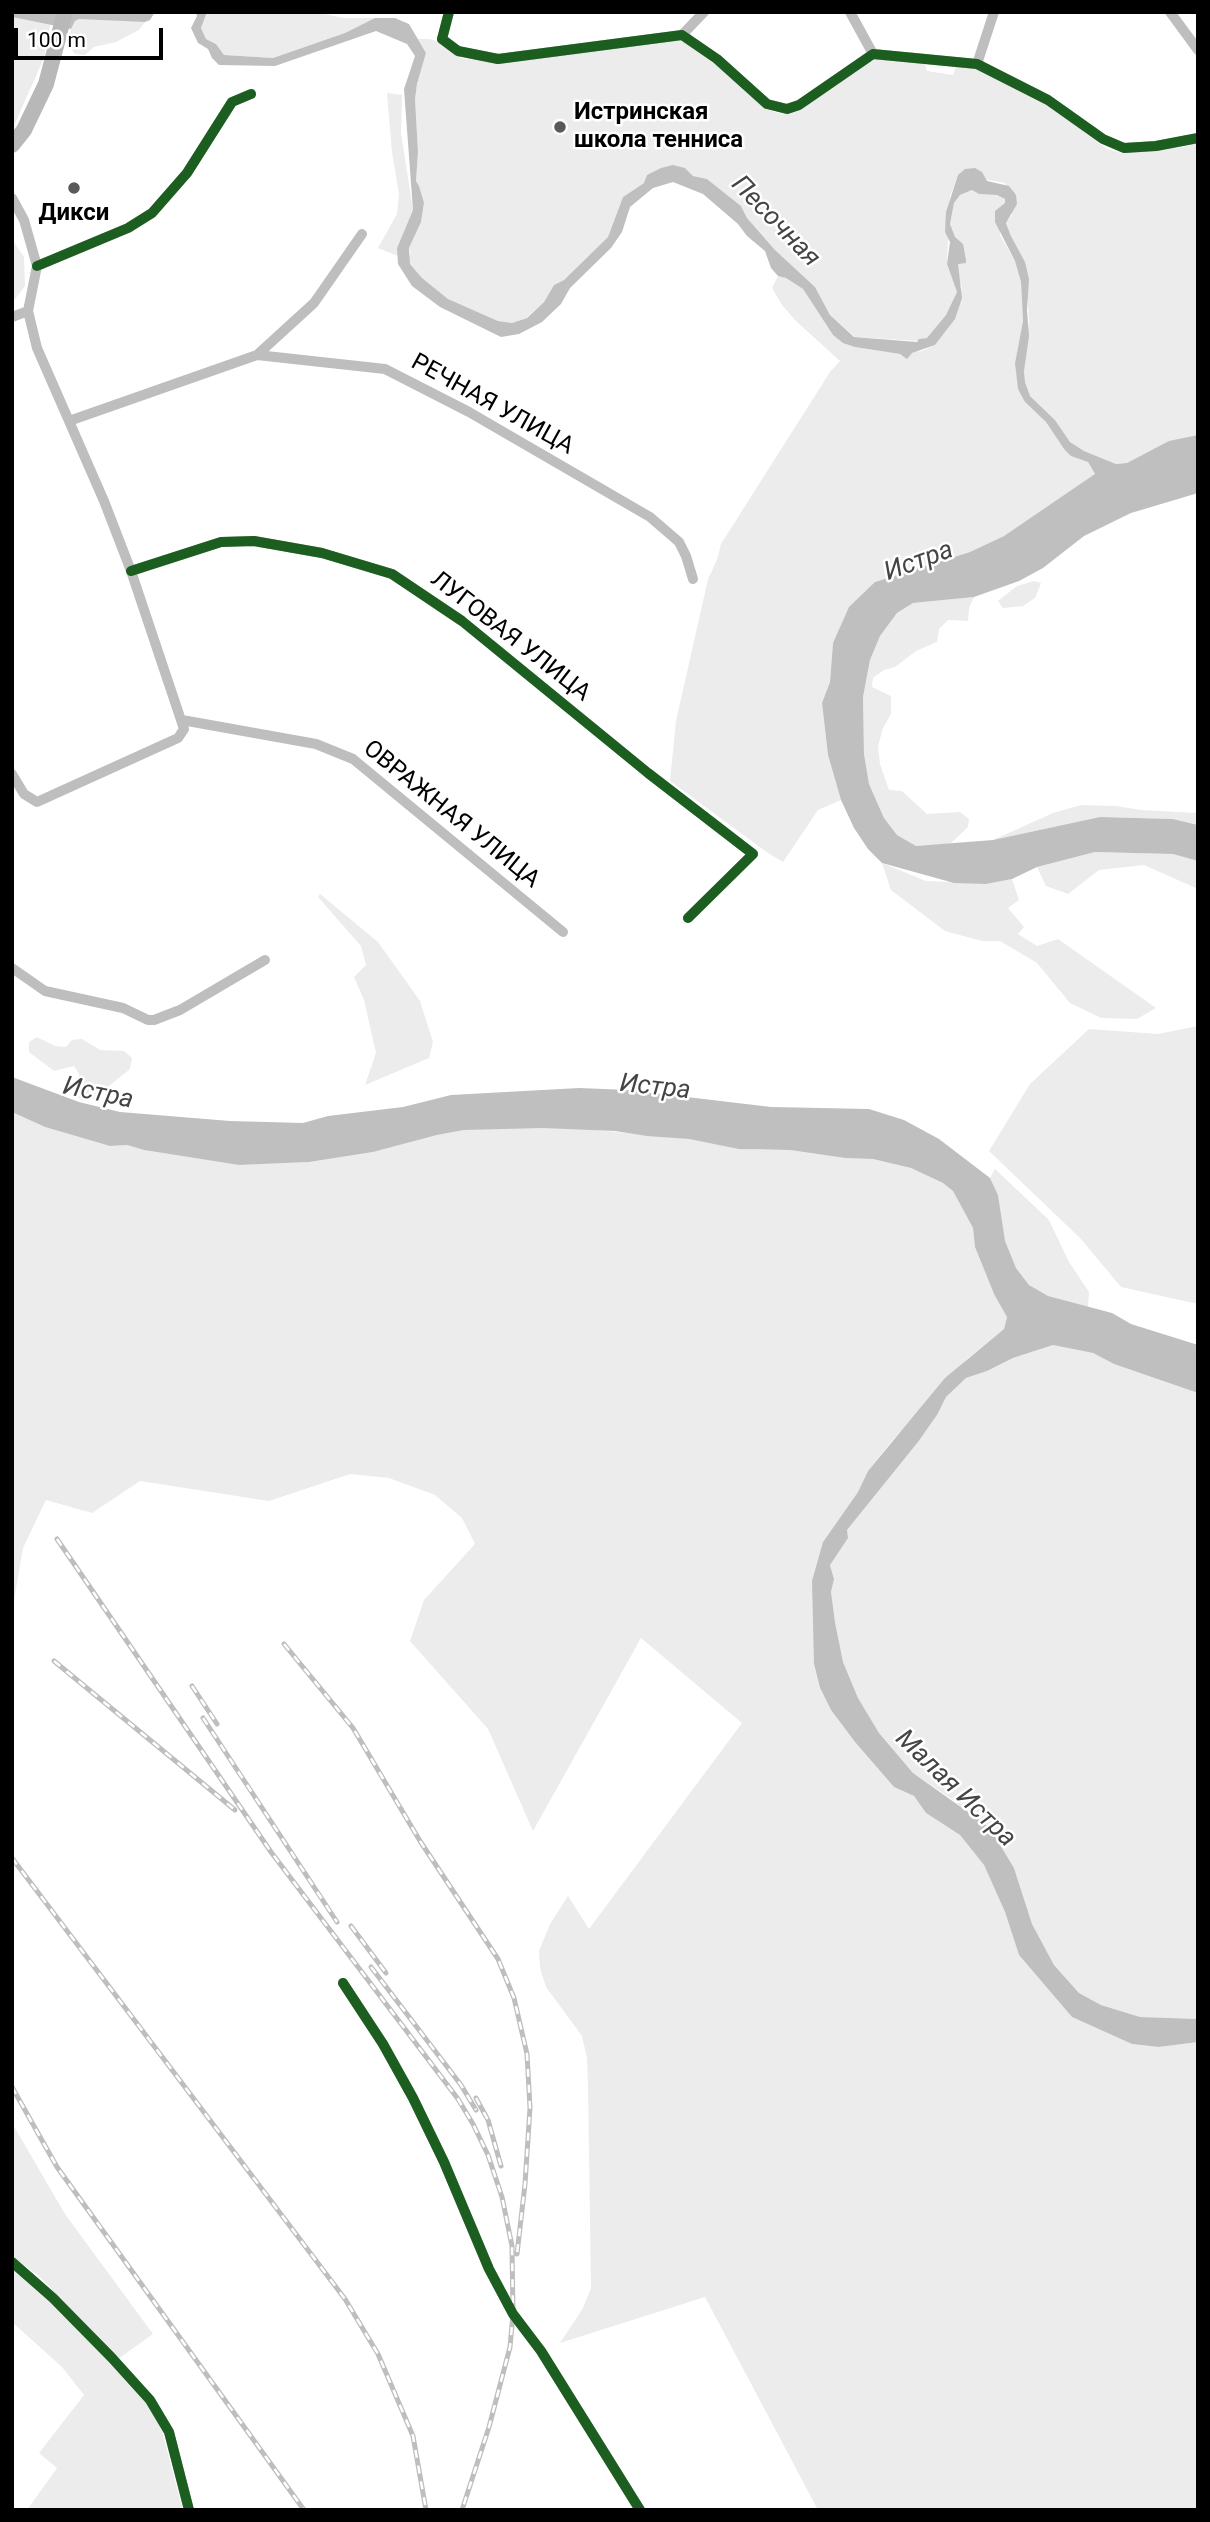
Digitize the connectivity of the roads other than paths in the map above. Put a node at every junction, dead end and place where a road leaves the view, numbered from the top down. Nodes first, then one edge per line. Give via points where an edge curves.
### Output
1 (65, 12) edge
2 (449, 12) edge
3 (704, 12) edge
4 (850, 12) edge
5 (994, 12) edge
6 (1170, 12) edge
7 (682, 35) junction
8 (1198, 50) edge
9 (873, 54) junction
10 (977, 64) junction
11 (251, 94) dead end
12 (1198, 138) edge
13 (12, 145) edge
14 (12, 198) edge
15 (362, 234) dead end
16 (37, 266) junction
17 (28, 311) junction
18 (12, 317) edge
19 (257, 355) junction
20 (69, 421) junction
21 (131, 571) junction
22 (693, 579) dead end
23 (182, 720) junction
24 (12, 774) edge
25 (688, 918) dead end
26 (563, 932) dead end
27 (265, 960) dead end
28 (12, 968) edge
29 (343, 1983) dead end
30 (12, 2262) edge
31 (189, 2510) edge
32 (640, 2510) edge

1 - 13 main road via 46,84 24,131
2 - 7 street via 442,39 458,51 498,59
3 - 7 street
4 - 9 street
5 - 10 street
6 - 8 street
7 - 9 street via 767,104 787,109
9 - 10 street
10 - 12 street via 1048,100 1103,139 1124,148
11 - 16 street via 232,102 187,173 152,213 128,228
14 - 16 street
15 - 19 street via 314,303
16 - 17 street
17 - 18 street
17 - 20 street via 37,348
19 - 20 street, РЕЧНАЯ УЛИЦА
19 - 22 street, РЕЧНАЯ УЛИЦА via 385,369 419,386 650,517 679,542
20 - 21 street
21 - 23 street
21 - 25 street, ЛУГОВАЯ УЛИЦА via 221,542 254,541 322,553 392,574 462,621 753,854
23 - 24 street via 184,729 178,738 37,802 24,793
23 - 26 street, ОВРАЖНАЯ УЛИЦА via 316,744 353,759
27 - 28 street via 180,1010 154,1020 123,1007 45,991
29 - 32 street via 413,2098 513,2314
30 - 31 street via 87,2332 150,2400 169,2431

